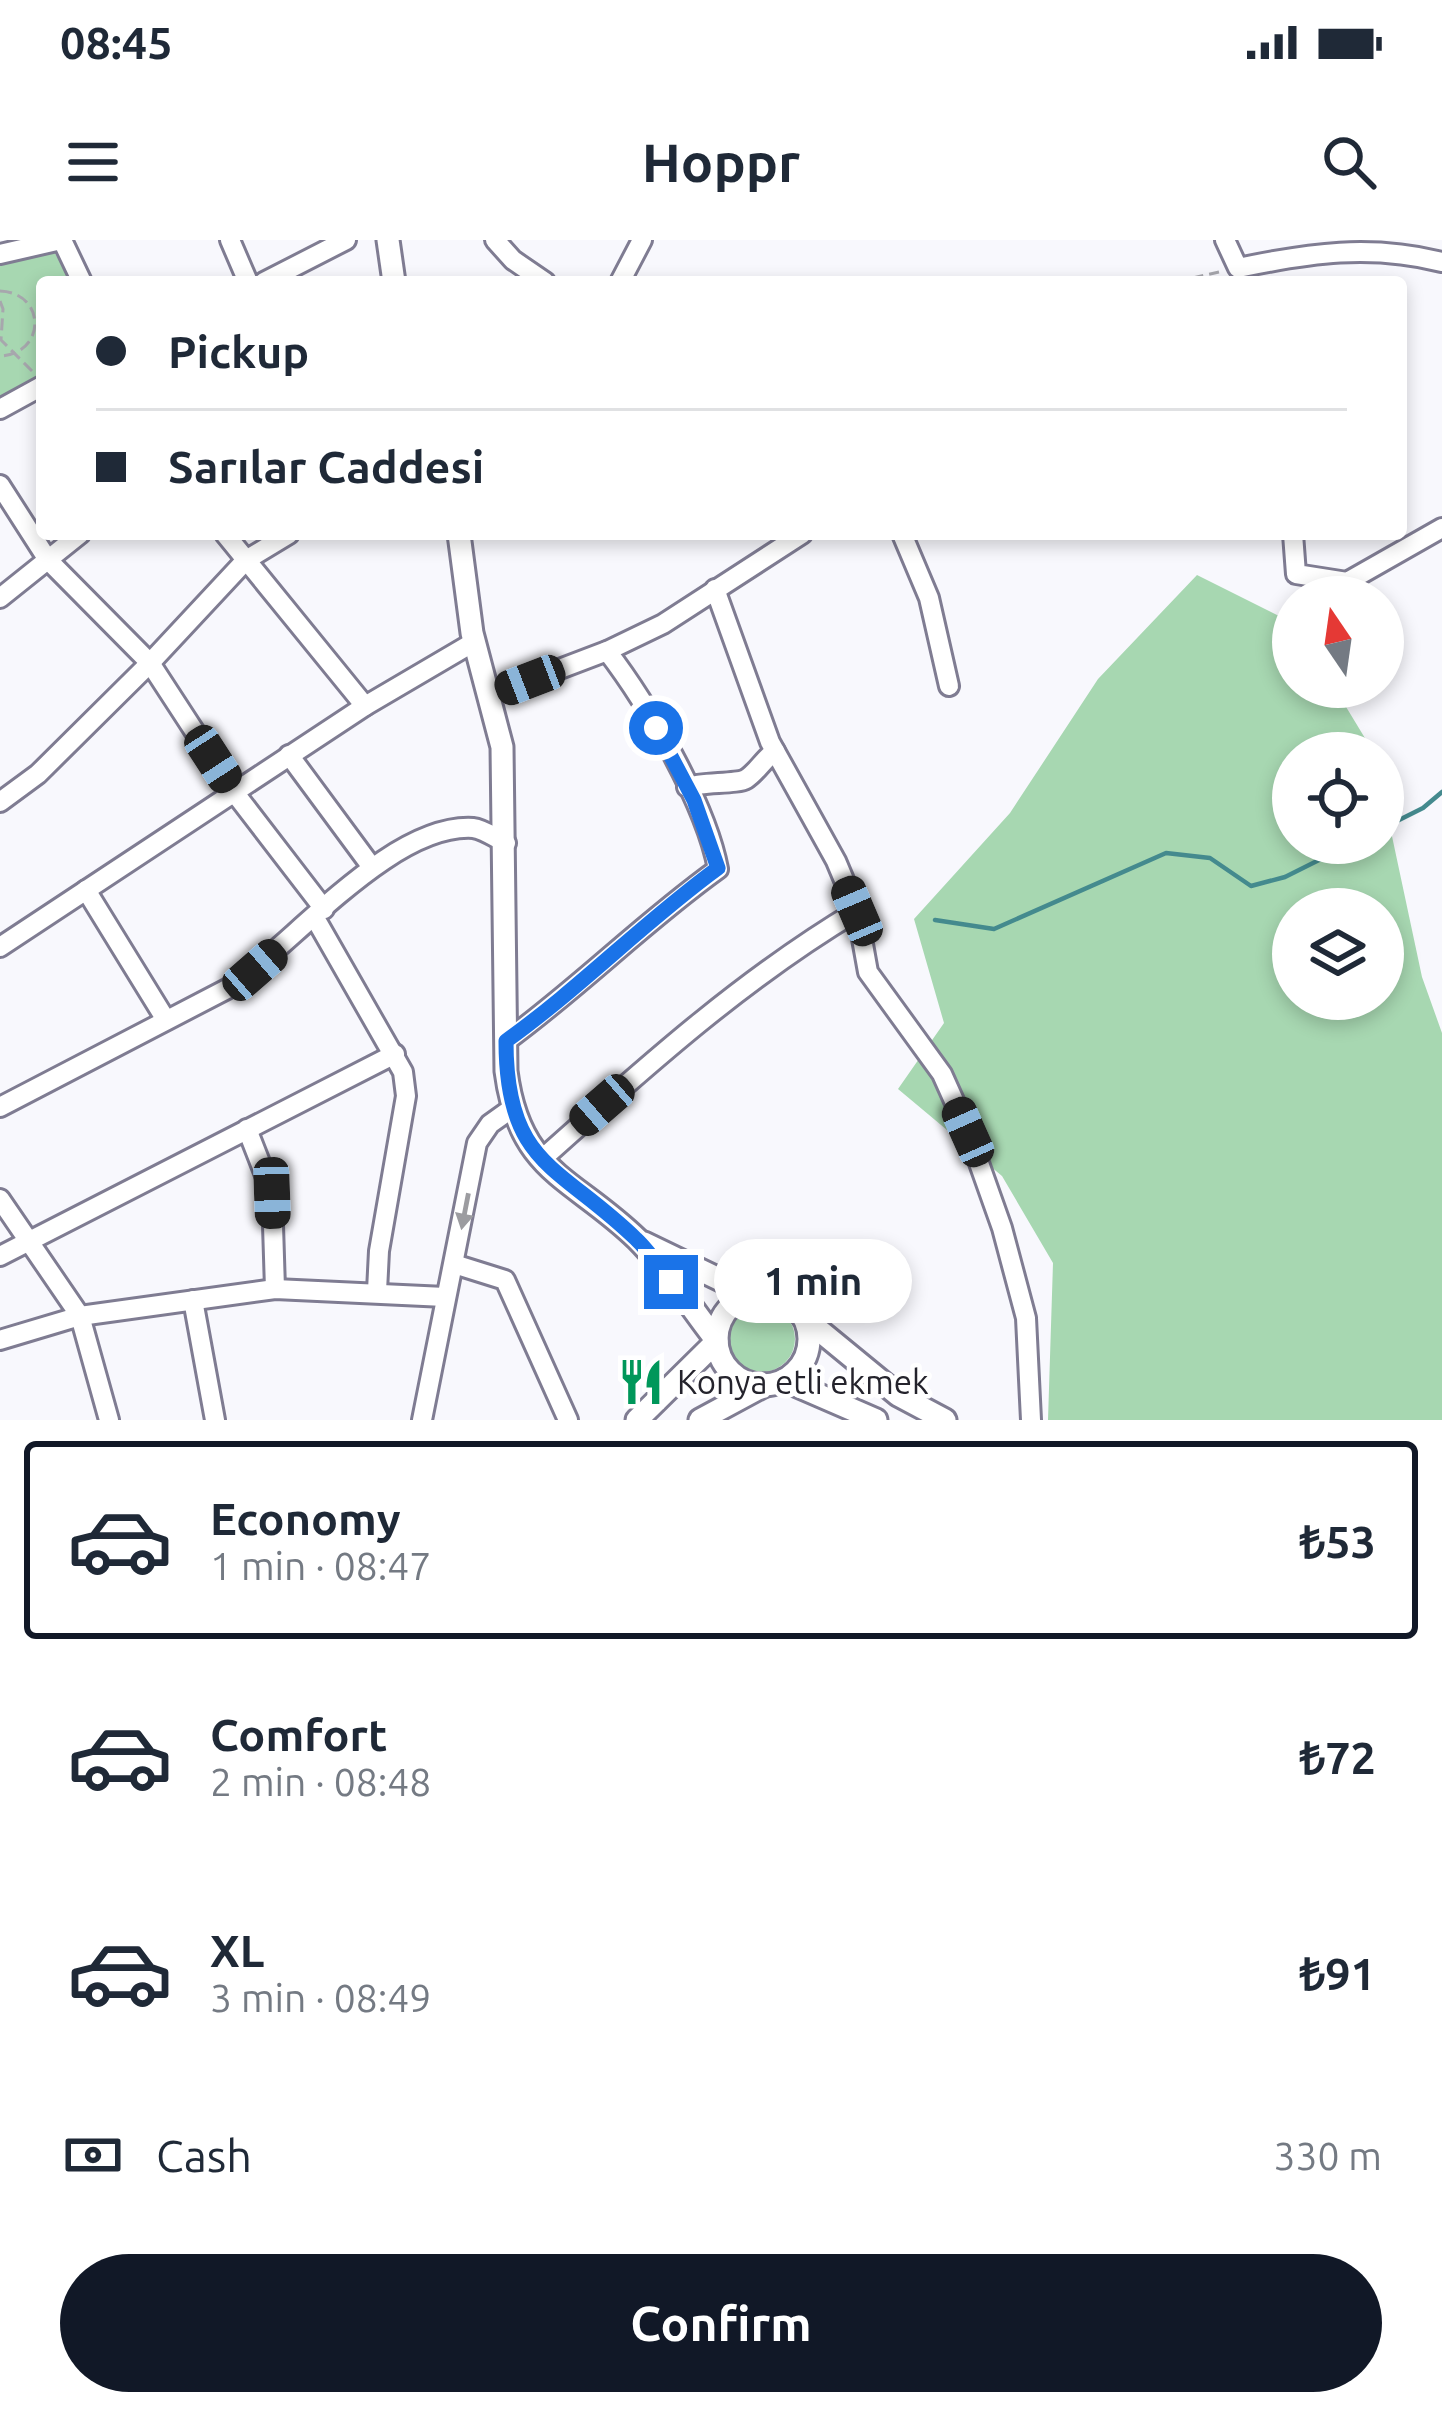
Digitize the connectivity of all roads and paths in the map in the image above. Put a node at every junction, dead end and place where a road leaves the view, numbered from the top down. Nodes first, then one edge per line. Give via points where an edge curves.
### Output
1 (62, 240) edge
2 (230, 240) edge
3 (346, 240) edge
4 (388, 240) edge
5 (495, 240) edge
6 (642, 240) edge
7 (1225, 240) edge
8 (1442, 251) edge
9 (0, 254) edge
10 (1413, 257) junction
11 (1442, 262) edge
12 (1240, 275) edge
13 (79, 276) edge
14 (245, 276) edge
15 (276, 276) edge
16 (393, 276) edge
17 (536, 276) edge
18 (623, 276) edge
19 (0, 291) edge
20 (0, 301) edge
21 (36, 320) edge
22 (36, 325) edge
23 (14, 355) junction
24 (0, 356) edge
25 (36, 377) edge
26 (36, 387) edge
27 (0, 410) edge
28 (0, 485) edge
29 (1442, 529) edge
30 (73, 540) edge
31 (230, 540) edge
32 (280, 540) edge
33 (460, 540) edge
34 (793, 540) edge
35 (904, 540) edge
36 (1293, 540) edge
37 (48, 560) junction
38 (246, 560) junction
39 (715, 590) junction
40 (0, 598) edge
41 (475, 642) junction
42 (608, 651) junction
43 (150, 663) junction
44 (950, 686) dead end
45 (491, 695) junction
46 (365, 706) junction
47 (775, 751) junction
48 (290, 755) junction
49 (687, 787) junction
50 (233, 792) junction
51 (0, 802) edge
52 (506, 843) junction
53 (370, 866) junction
54 (86, 890) junction
55 (857, 911) junction
56 (319, 914) junction
57 (0, 947) edge
58 (166, 1020) junction
59 (506, 1041) junction
60 (395, 1054) junction
61 (0, 1107) edge
62 (511, 1109) junction
63 (248, 1129) junction
64 (542, 1159) junction
65 (0, 1199) edge
66 (29, 1240) junction
67 (638, 1240) junction
68 (0, 1256) edge
69 (454, 1264) junction
70 (275, 1288) junction
71 (377, 1291) junction
72 (752, 1295) junction
73 (445, 1297) junction
74 (193, 1300) junction
75 (80, 1316) junction
76 (803, 1316) junction
77 (0, 1340) edge
78 (717, 1342) junction
79 (775, 1382) junction
80 (101, 1417) edge
81 (704, 1419) edge
82 (215, 1420) edge
83 (422, 1420) edge
84 (568, 1420) edge
85 (637, 1420) edge
86 (876, 1420) edge
87 (945, 1420) edge
88 (1031, 1420) edge

1 - 9 street
1 - 13 street
2 - 14 street
3 - 15 street
4 - 16 street
5 - 17 street
6 - 18 street
7 - 12 street
8 - 10 street
10 - 11 street
10 - 12 street via 1311,253
19 - 21 path via 29,303
20 - 23 path via 1,340
22 - 23 path
23 - 24 path
23 - 25 path
26 - 27 street
28 - 37 street
29 - 36 street via 1347,582 1296,574
30 - 37 street
31 - 38 street
32 - 38 street
33 - 41 street
34 - 39 street
35 - 44 street
37 - 40 street
37 - 43 street
38 - 43 street
38 - 46 street
39 - 42 street
39 - 47 street
41 - 45 street
41 - 46 street
42 - 45 street
42 - 49 street
43 - 50 street
43 - 51 street
45 - 52 street
46 - 48 street
47 - 49 street via 748,778
47 - 55 street
48 - 50 street
48 - 53 street
49 - 59 street via 718,868
50 - 54 street
50 - 56 street
52 - 53 street via 475,827 445,832
52 - 59 street
53 - 56 street
54 - 57 street
54 - 58 street
55 - 64 street via 694,1024
55 - 88 street via 868,972 942,1074 1001,1228 1026,1318
56 - 58 street via 255,970
56 - 60 street
58 - 61 street
59 - 62 street
60 - 63 street
60 - 71 street via 406,1096
62 - 64 street
62 -> 69 street via 478,1143
63 - 66 street
63 - 70 street via 272,1193
64 - 67 street
65 - 66 street
66 - 68 street
66 - 75 street
67 - 72 street
67 - 78 street
69 - 73 street
69 - 84 street via 506,1280
70 - 71 street
70 - 74 street
71 - 73 street
72 - 76 street via 782,1297
72 - 78 street via 726,1312
73 - 83 street
74 - 75 street
74 - 82 street
75 - 77 street
75 - 80 street
76 - 79 street via 804,1360
76 - 87 street via 898,1395
78 - 79 street via 727,1368 751,1383
78 - 85 street
79 - 81 street
79 - 86 street

